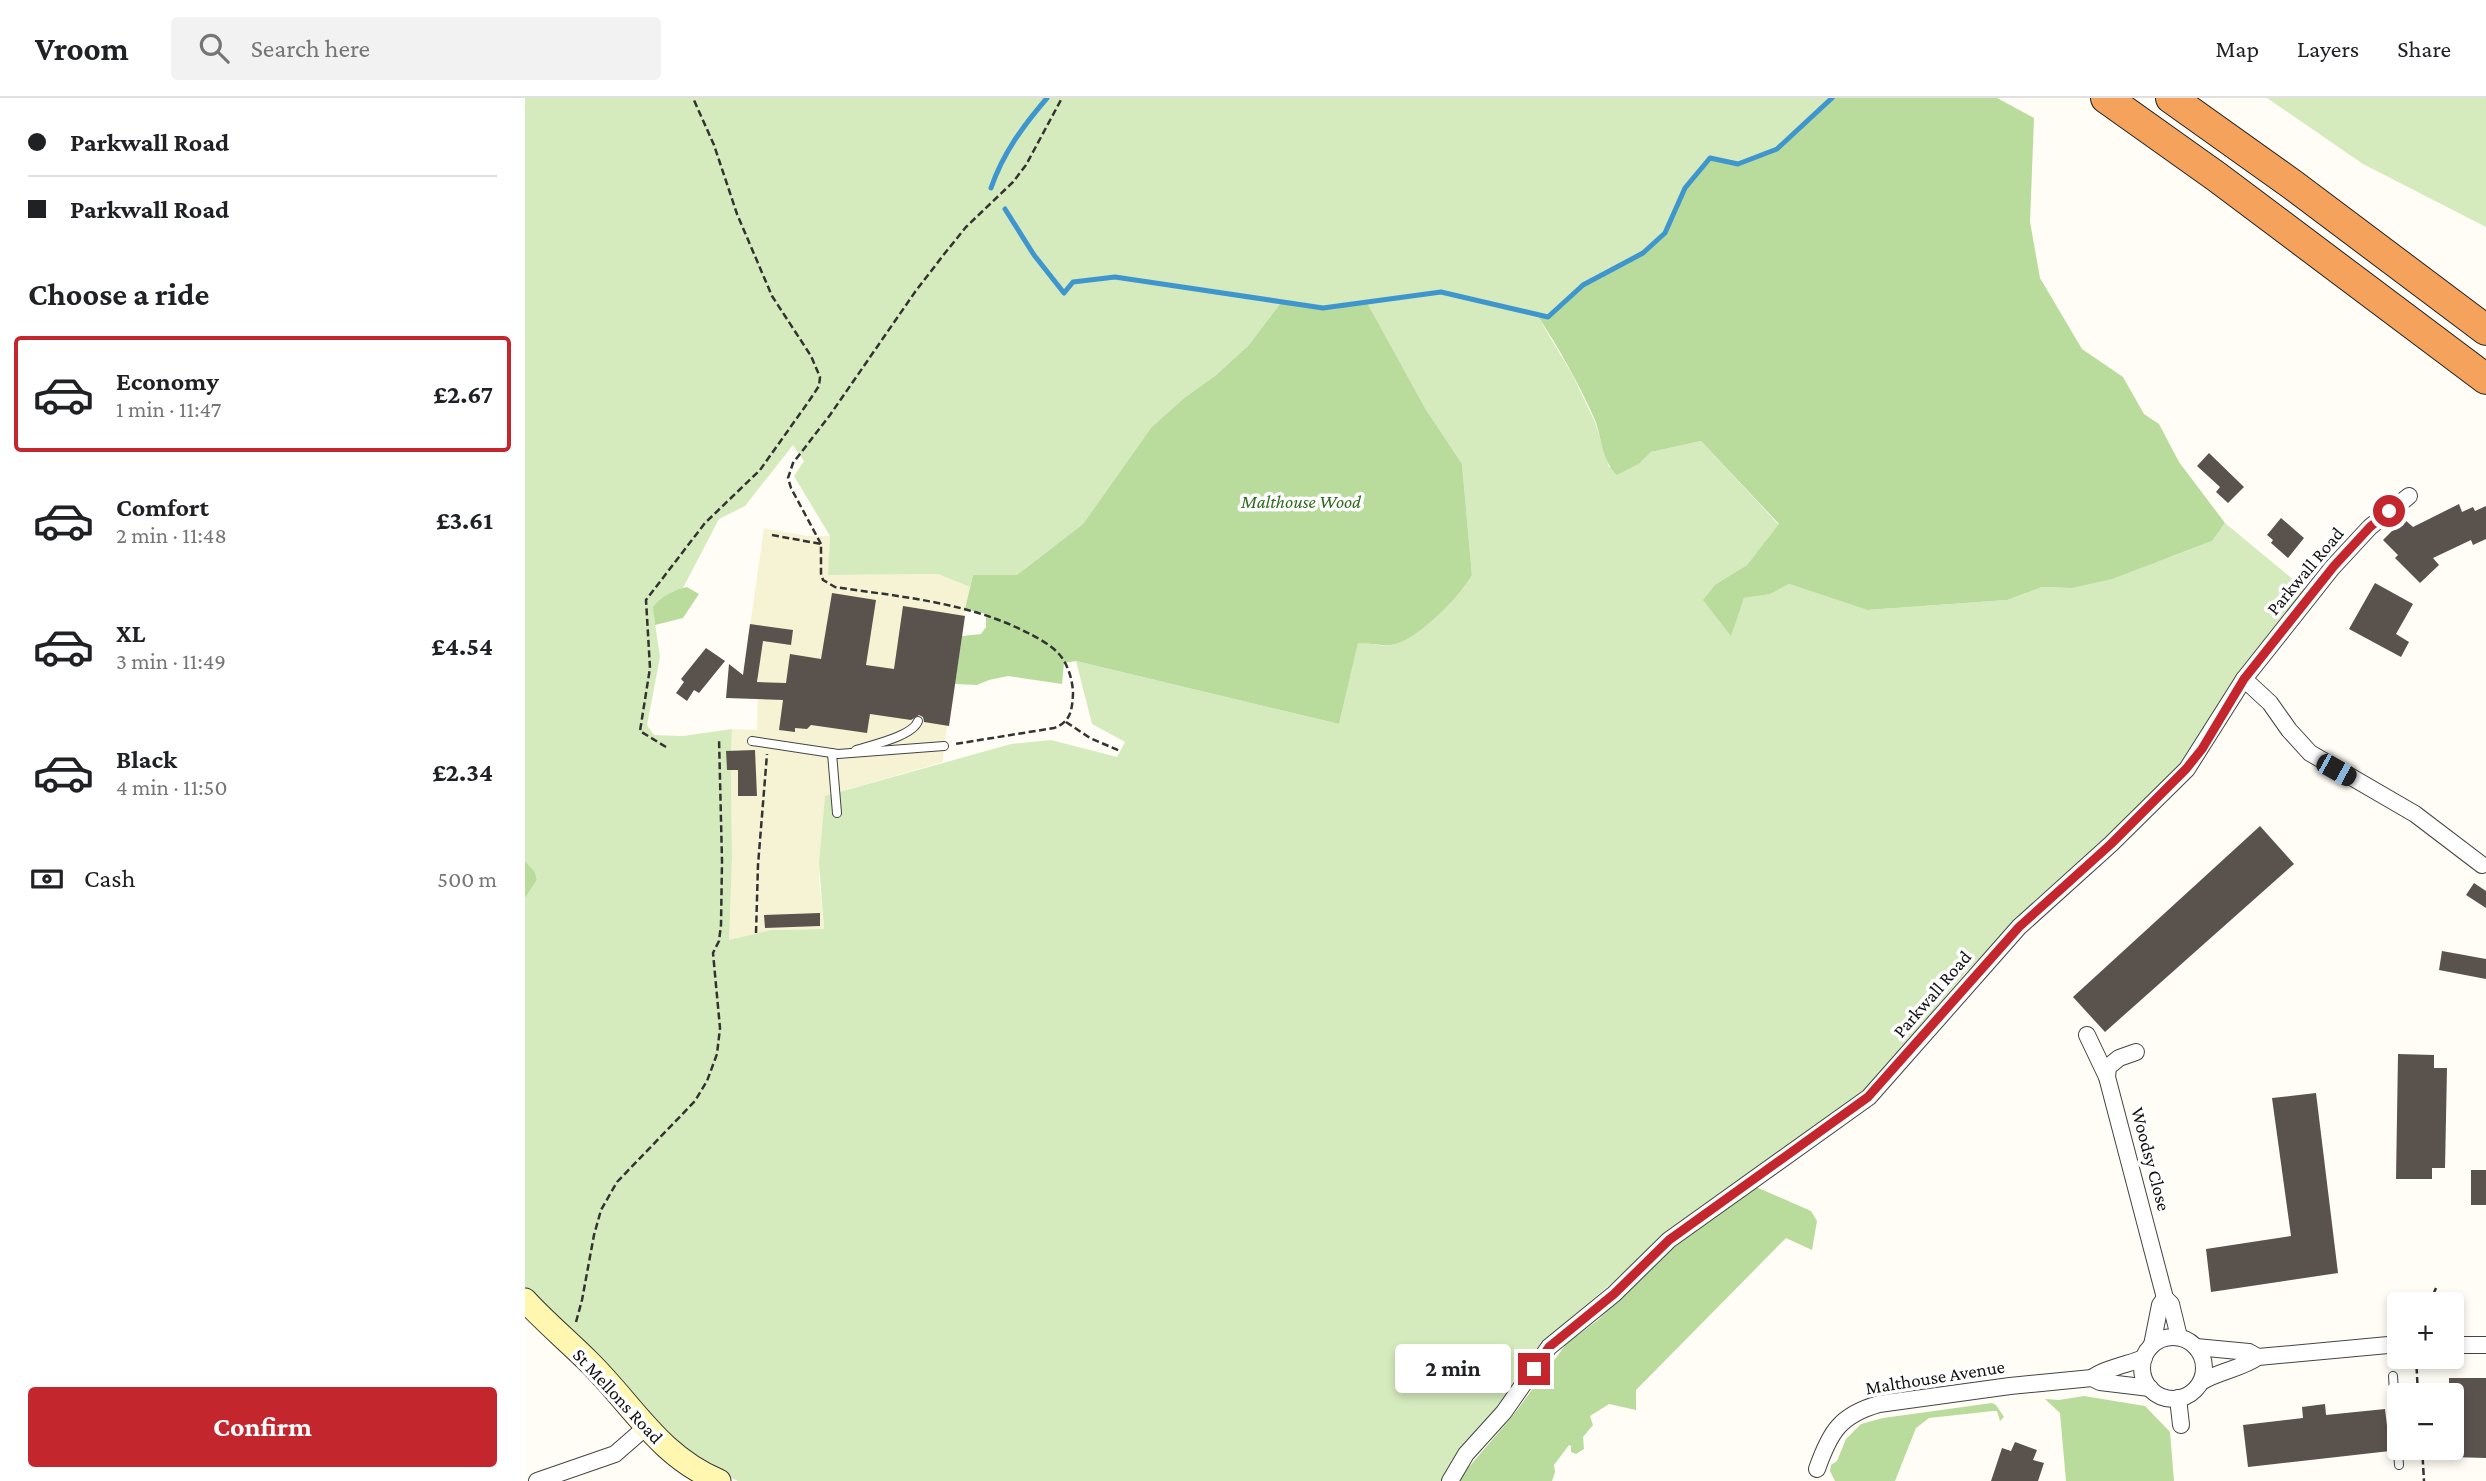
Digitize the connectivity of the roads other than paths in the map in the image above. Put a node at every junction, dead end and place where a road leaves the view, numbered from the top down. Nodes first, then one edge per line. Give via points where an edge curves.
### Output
1 (2106, 98) edge
2 (2171, 98) edge
3 (2485, 330) edge
4 (2486, 381) edge
5 (2409, 496) dead end
6 (2244, 679) junction
7 (918, 721) dead end
8 (752, 741) dead end
9 (944, 746) road end
10 (832, 753) junction
11 (847, 754) junction
12 (837, 813) dead end
13 (2484, 867) edge
14 (2087, 1035) dead end
15 (2136, 1052) dead end
16 (2107, 1077) junction
17 (2165, 1298) junction
18 (529, 1310) edge
19 (2179, 1338) junction
20 (2387, 1345) edge
21 (2464, 1345) edge
22 (2486, 1345) edge
23 (2196, 1347) junction
24 (2148, 1352) junction
25 (2258, 1357) junction
26 (2393, 1376) dead end
27 (2092, 1378) junction
28 (2200, 1382) junction
29 (2150, 1388) junction
30 (2178, 1398) junction
31 (2181, 1424) dead end
32 (646, 1427) junction
33 (2399, 1465) dead end
34 (1817, 1469) dead end
35 (537, 1481) edge
36 (719, 1481) edge
37 (1450, 1481) edge

1 - 4 highway
2 - 3 highway
5 - 6 street, Parkwall Road via 2370,527 2339,561
6 - 13 street via 2270,703 2309,753 2415,814
6 - 37 street, Parkwall Road via 2186,769 2019,927 1868,1097 1669,1240 1614,1294 1549,1347
7 - 11 lane via 908,733
8 - 10 lane
9 - 11 lane
10 - 11 lane
10 - 12 lane
14 - 16 street, Woodsy Close
15 - 16 street via 2108,1067
16 - 17 street, Woodsy Close
17 - 19 street, Woodsy Close via 2171,1304
17 - 24 street
18 - 32 main road, St Mellons Road via 589,1362
19 - 23 street
19 - 24 street via 2169,1337
20 - 25 street
21 - 22 street
23 - 25 street via 2249,1352
23 - 28 street via 2205,1363
24 - 27 street, Malthouse Avenue
24 - 29 street via 2142,1368
25 - 28 street
26 - 33 lane
27 - 29 street, Malthouse Avenue
27 - 34 street, Malthouse Avenue via 1861,1409 1832,1433
28 - 30 street via 2195,1390
29 - 30 street via 2158,1395
30 - 31 street
32 - 35 street via 615,1454
32 - 36 main road, St Mellons Road via 695,1471

